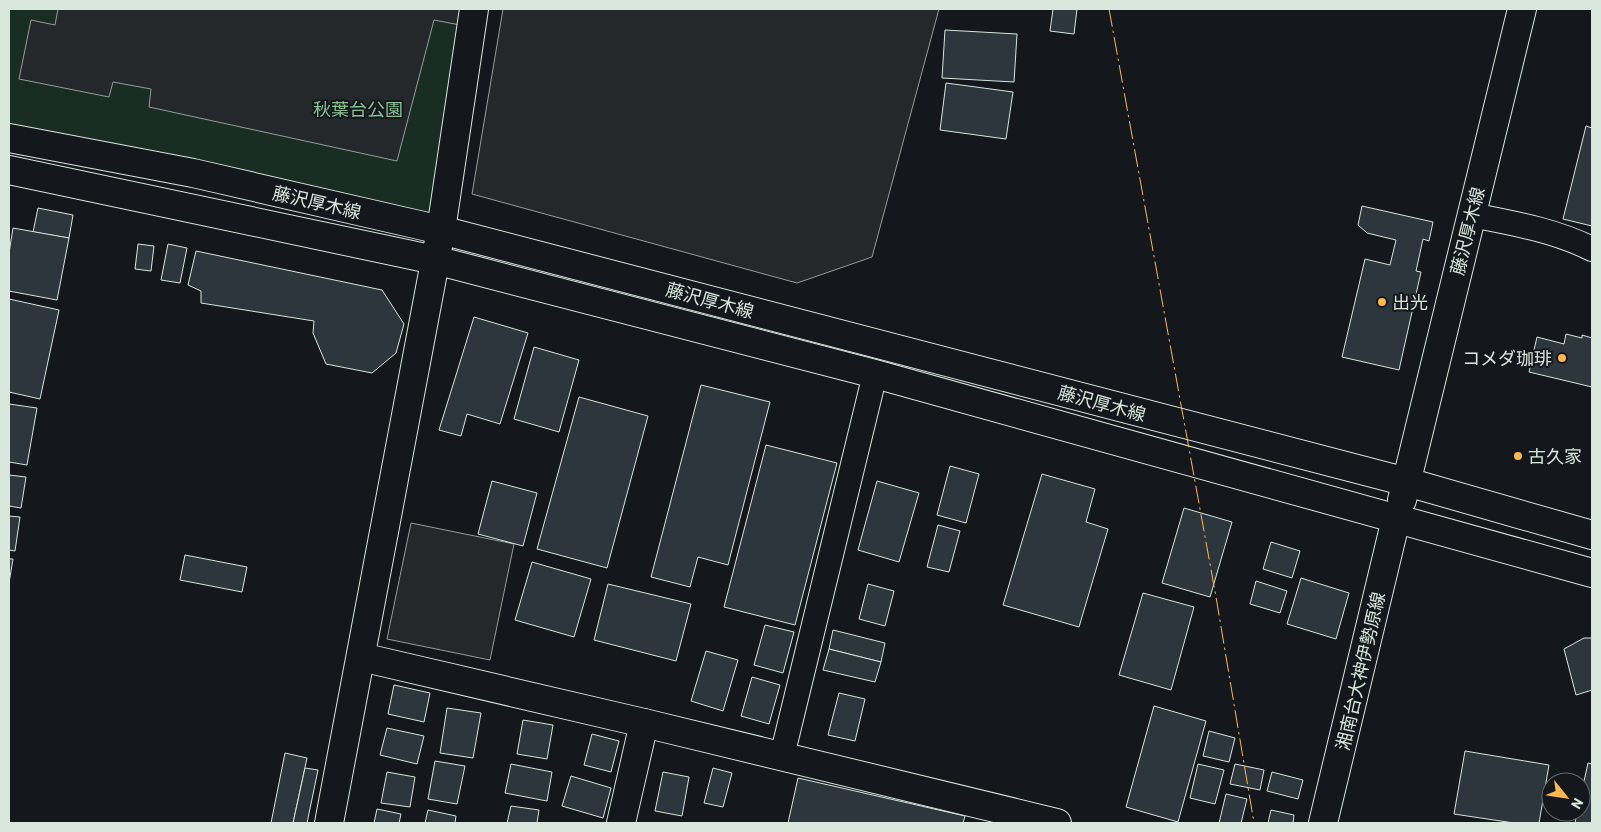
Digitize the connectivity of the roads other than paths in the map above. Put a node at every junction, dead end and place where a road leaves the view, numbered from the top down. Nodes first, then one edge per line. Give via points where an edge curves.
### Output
1 (474, 9) edge
2 (1522, 9) edge
3 (9, 138) edge
4 (9, 170) edge
5 (1470, 215) junction
6 (441, 230) junction
7 (1592, 249) edge
8 (436, 260) junction
9 (875, 374) junction
10 (1406, 482) junction
11 (1396, 519) junction
12 (1592, 535) edge
13 (1592, 573) edge
14 (361, 657) junction
15 (644, 723) junction
16 (782, 756) junction
17 (329, 823) edge
18 (621, 823) edge
19 (1057, 823) edge
20 (1324, 823) edge

1 - 6 main road
2 - 5 main road, 藤沢厚木線
3 - 6 main road, 藤沢厚木線 via 193,173
4 - 8 main road, 藤沢厚木線
5 - 7 street via 1545,231
5 - 10 main road, 藤沢厚木線
6 - 8 main road
6 - 10 main road, 藤沢厚木線
8 - 9 main road, 藤沢厚木線
8 - 14 main road
9 - 11 main road, 藤沢厚木線
9 - 16 street
10 - 11 main road, 藤沢厚木線
10 - 12 main road, 藤沢厚木線
11 - 13 main road, 藤沢厚木線
11 - 20 main road, 湘南台大神伊勢原線
14 - 15 main road
14 - 17 main road
15 - 16 main road
15 - 18 main road
16 - 19 main road

